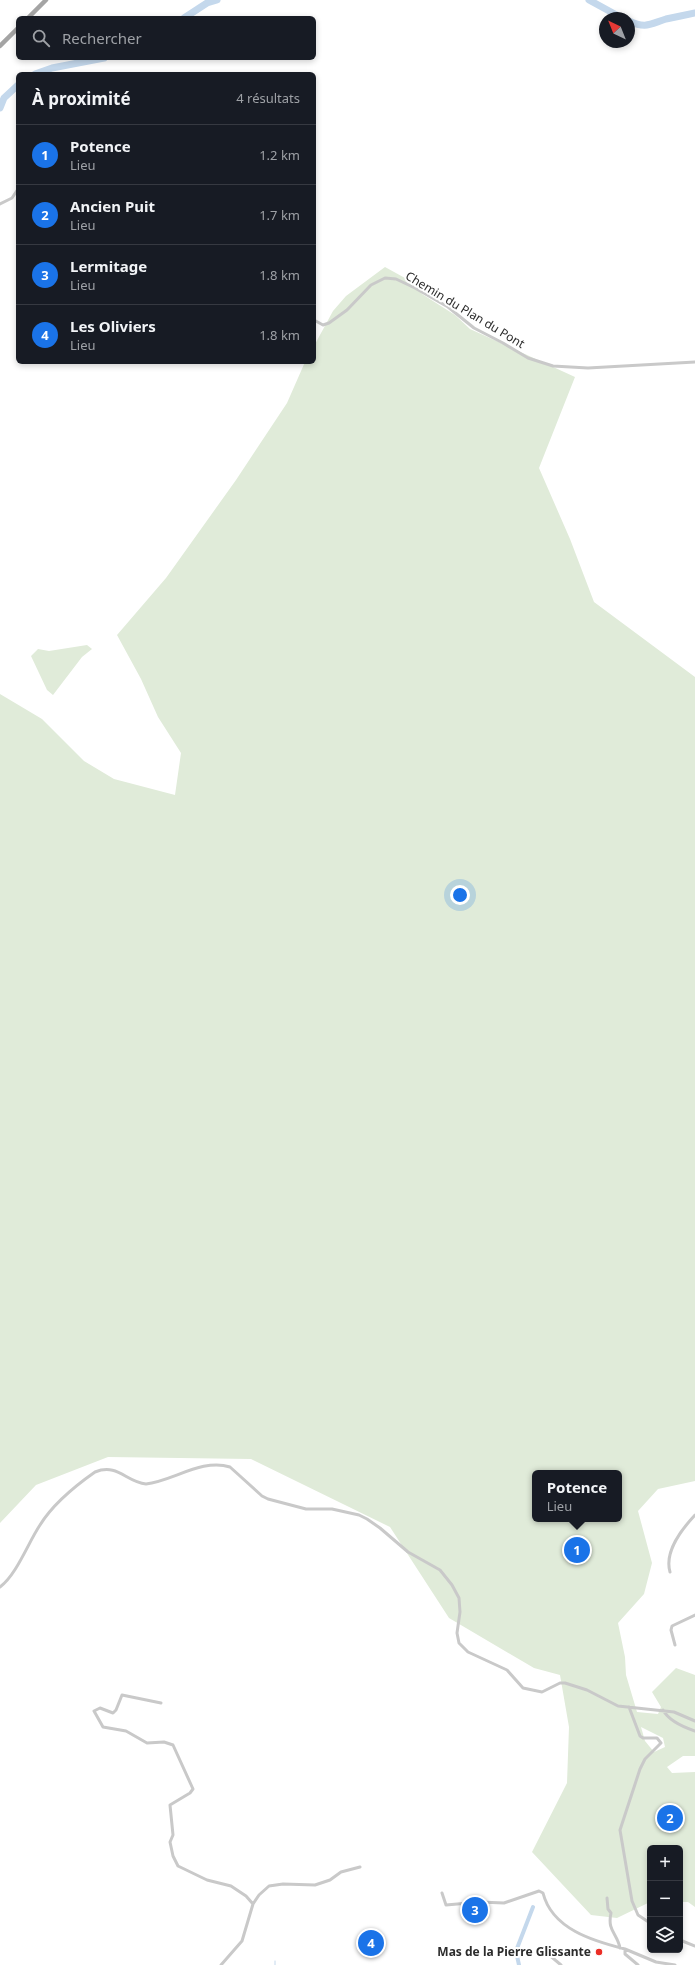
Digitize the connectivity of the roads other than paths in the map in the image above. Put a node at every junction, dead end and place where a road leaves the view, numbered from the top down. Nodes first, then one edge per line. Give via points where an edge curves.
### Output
1 (46, 0) edge
2 (30, 16) edge
3 (16, 30) edge
4 (0, 46) edge
5 (16, 193) edge
6 (0, 204) edge
7 (316, 321) edge
8 (695, 362) edge
9 (695, 1515) edge
10 (670, 1572) dead end
11 (0, 1587) edge
12 (695, 1615) edge
13 (676, 1645) dead end
14 (161, 1703) dead end
15 (629, 1707) junction
16 (663, 1710) junction
17 (695, 1721) edge
18 (695, 1731) edge
19 (360, 1867) dead end
20 (442, 1893) dead end
21 (607, 1898) dead end
22 (253, 1904) junction
23 (647, 1921) edge
24 (683, 1941) edge
25 (695, 1946) edge
26 (620, 1948) junction
27 (625, 1949) junction
28 (548, 1954) dead end
29 (221, 1965) edge
30 (561, 1965) edge
31 (638, 1965) edge
32 (675, 1965) edge

1 - 2 main road
3 - 4 main road
5 - 6 street via 12,198
7 - 8 street, Chemin du Plan du Pont via 323,325 329,323 347,310 371,285 385,278 396,279 448,307 474,328 528,358 553,366 588,368
9 - 10 street via 677,1538 671,1551
11 - 15 street via 9,1577 50,1511 95,1472 104,1468 111,1469 146,1484 203,1467 225,1465 268,1499 306,1509 338,1510 367,1519 401,1548 440,1570 452,1584 459,1598 459,1643 468,1652 507,1670 524,1688 542,1692 565,1683 587,1690 615,1704
12 - 13 street via 672,1626
14 - 22 street via 122,1695 113,1713 100,1708 94,1711 104,1727 126,1731 147,1743 164,1742 173,1745 193,1789 170,1805 173,1834 170,1842 177,1864 207,1880 231,1886
15 - 16 street
15 - 23 street via 640,1736 657,1738 661,1743 646,1759 638,1774 620,1830 632,1901 638,1915
16 - 17 street
16 - 18 street via 683,1727
19 - 22 street via 341,1872 330,1880 315,1885 269,1886
20 - 26 street via 446,1905 504,1903 539,1891 543,1893 545,1902 560,1923 576,1932
21 - 26 street via 611,1913 609,1923
22 - 29 street via 242,1941
24 - 25 street
26 - 27 street
27 - 31 street via 625,1954
27 - 32 street via 656,1962
28 - 30 street

